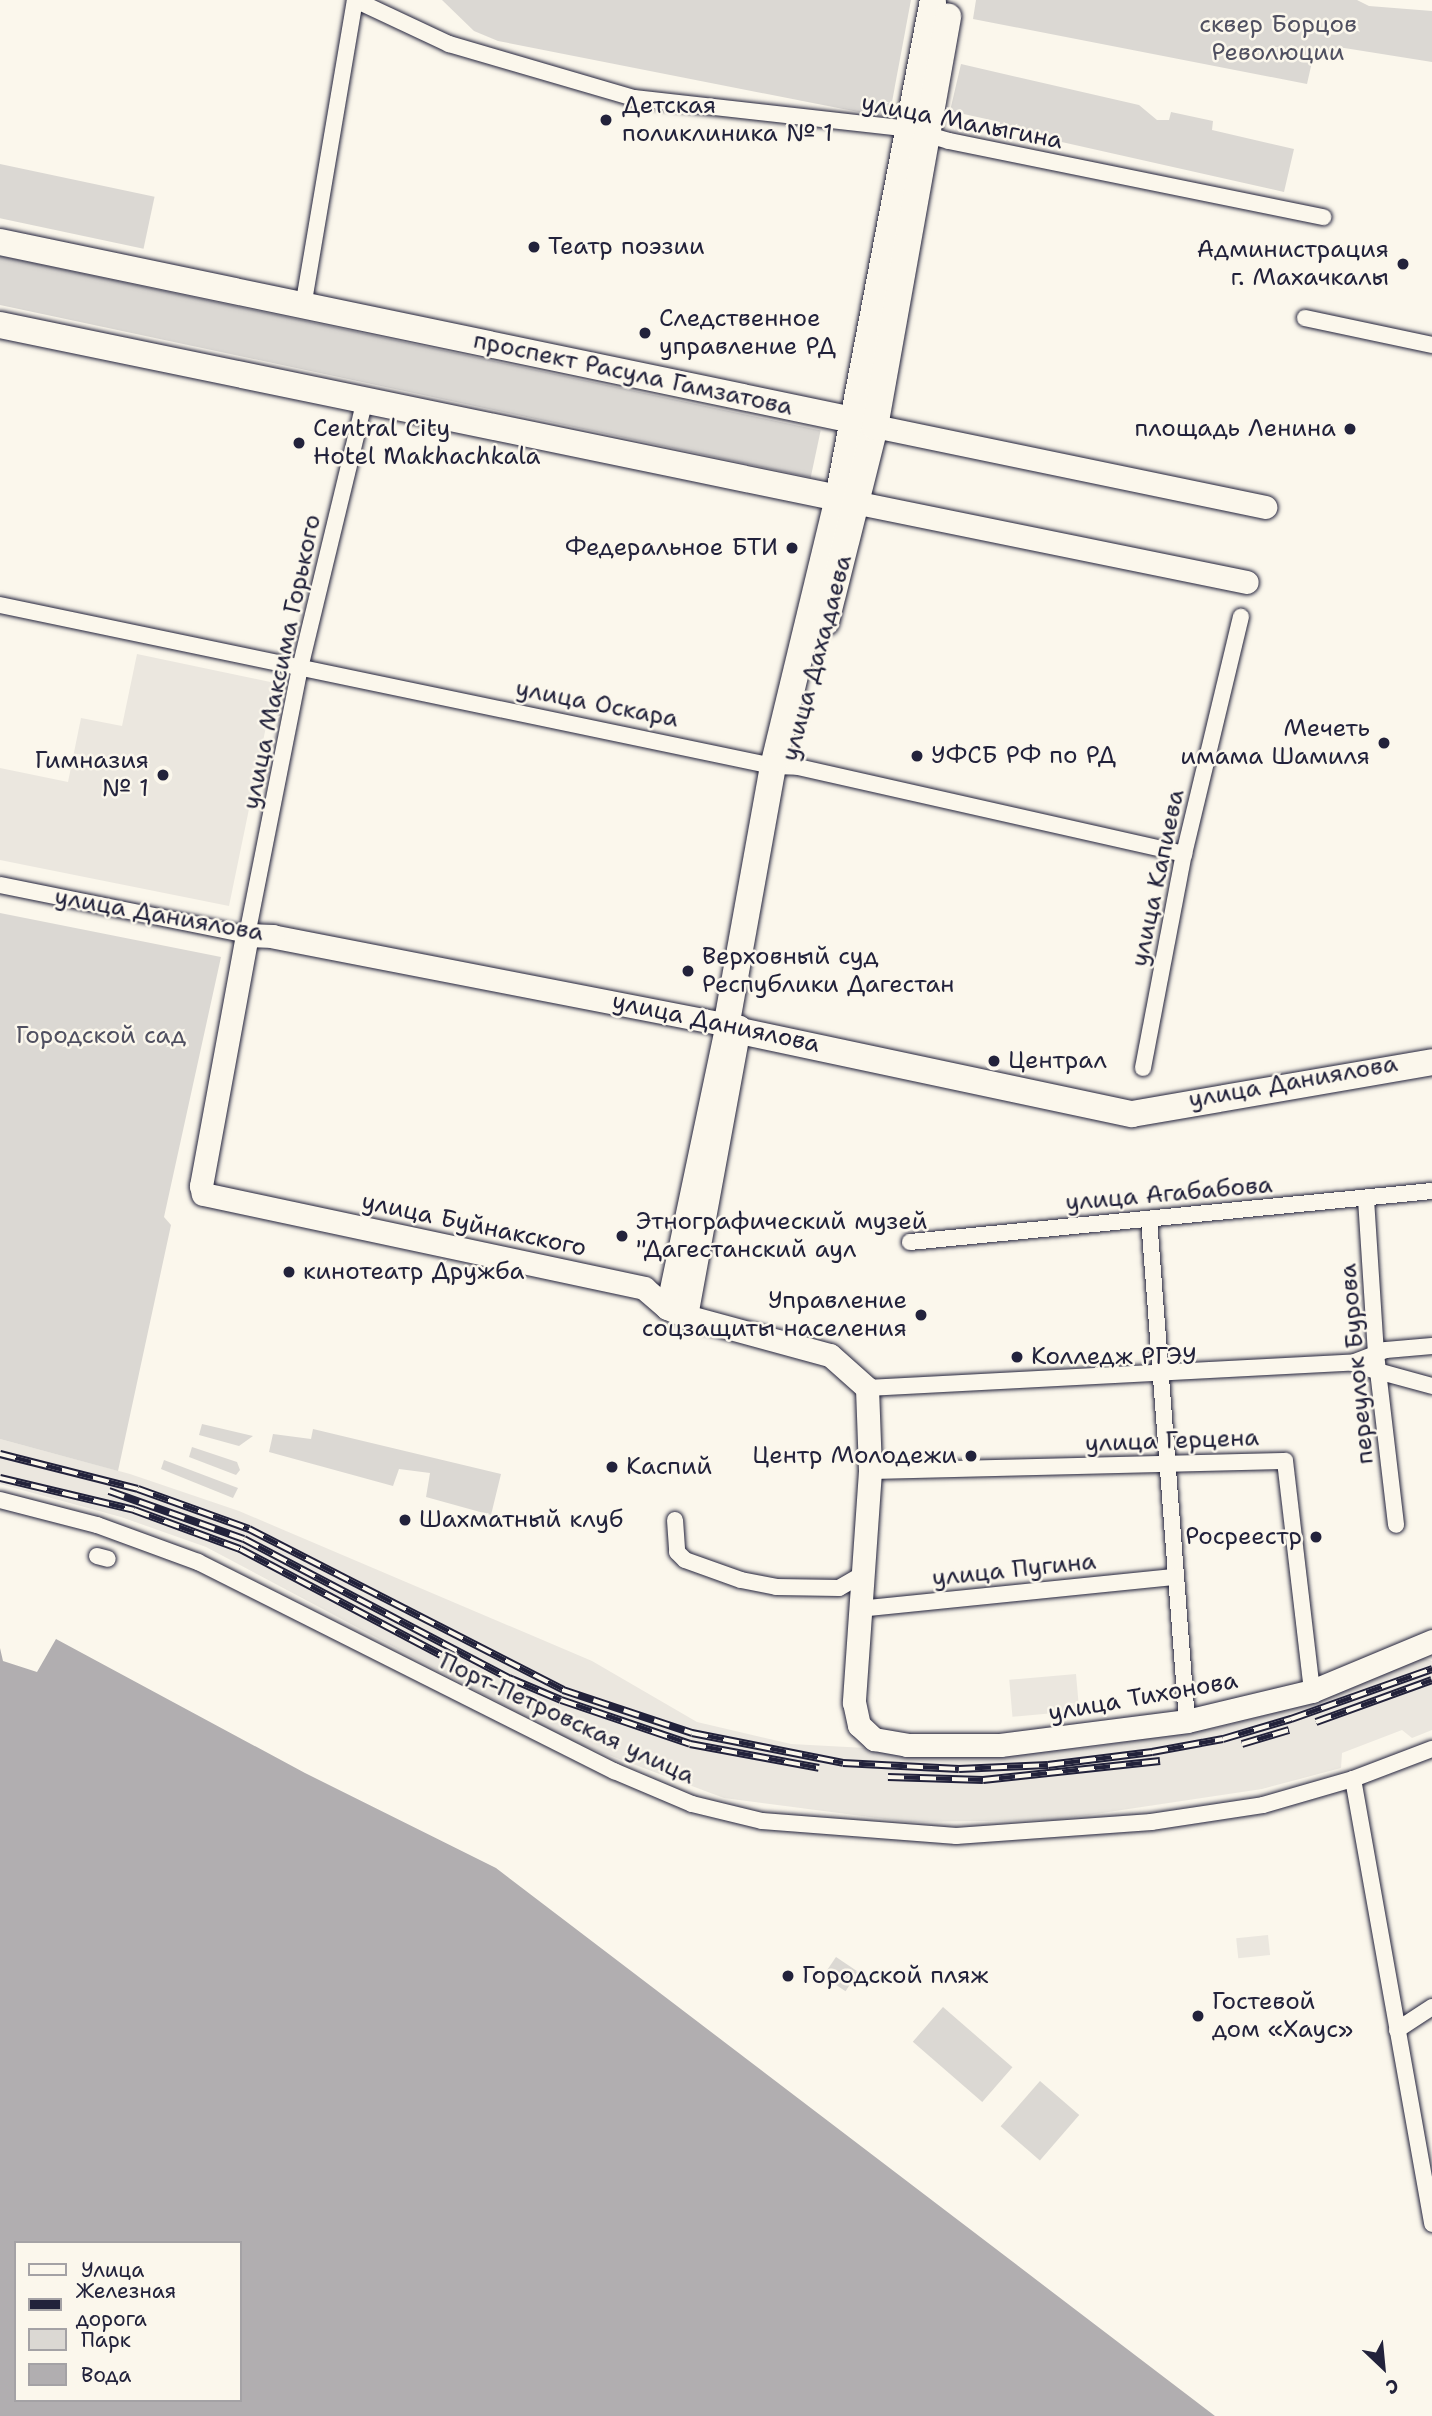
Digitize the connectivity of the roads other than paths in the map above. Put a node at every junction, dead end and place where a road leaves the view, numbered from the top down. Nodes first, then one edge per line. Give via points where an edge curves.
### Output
1 (355, 0) edge
2 (933, 0) edge
3 (951, 0) edge
4 (918, 131) junction
5 (1323, 216) dead end
6 (0, 242) edge
7 (303, 307) junction
8 (1305, 318) dead end
9 (0, 326) edge
10 (1432, 345) edge
11 (365, 400) junction
12 (864, 424) junction
13 (849, 499) junction
14 (1265, 507) dead end
15 (1247, 582) dead end
16 (0, 605) edge
17 (1241, 617) dead end
18 (300, 668) junction
19 (771, 764) junction
20 (1184, 854) junction
21 (0, 885) edge
22 (247, 936) junction
23 (733, 1028) junction
24 (1432, 1060) edge
25 (1143, 1068) dead end
26 (1432, 1191) edge
27 (1366, 1199) junction
28 (1149, 1219) junction
29 (910, 1242) dead end
30 (677, 1312) junction
31 (1432, 1346) edge
32 (1376, 1354) junction
33 (1352, 1363) junction
34 (1379, 1372) junction
35 (1163, 1373) junction
36 (1432, 1386) edge
37 (867, 1388) junction
38 (1169, 1465) junction
39 (870, 1471) junction
40 (0, 1500) edge
41 (675, 1520) dead end
42 (1396, 1525) dead end
43 (863, 1573) junction
44 (1175, 1577) junction
45 (859, 1609) junction
46 (1432, 1641) edge
47 (1312, 1691) junction
48 (1186, 1721) junction
49 (1432, 1749) edge
50 (1353, 1779) junction
51 (1432, 2007) edge
52 (1397, 2030) junction
53 (1432, 2224) edge

1 - 4 street, улица Малыгина via 449,44 634,98
1 - 7 street
2 - 4 main road, улица Дахадаева
3 - 4 main road, улица Дахадаева
4 - 5 street, улица Малыгина
4 - 12 main road, улица Дахадаева via 898,280
6 - 7 main road, проспект Расула Гамзатова
7 - 12 main road, проспект Расула Гамзатова
8 - 10 street
9 - 11 main road
11 - 13 main road
11 - 18 street, улица Максима Горького
12 - 13 main road, улица Дахадаева
12 - 14 street, проспект Расула Гамзатова
13 - 15 street
13 - 19 main road, улица Дахадаева
16 - 18 street, улица Оскара
17 - 20 street, улица Капиева
18 - 19 street, улица Оскара
18 - 22 street, улица Максима Горького
19 - 20 street, улица Оскара
19 - 23 main road, улица Дахадаева
20 - 25 street, улица Капиева
21 - 22 street, улица Даниялова
22 - 23 street, улица Даниялова via 273,936
22 - 30 street, улица Буйнакского via 203,1194 644,1288
23 - 24 main road, улица Даниялова via 1133,1109
23 - 30 street, улица Дахадаева
26 - 27 street, улица Агабабова
27 - 28 street, улица Агабабова
27 - 32 street, переулок Бурова
28 - 29 street, улица Агабабова
28 - 35 street
30 - 37 street, улица Буйнакского via 830,1355
31 - 32 street
32 - 33 street
32 - 34 street, переулок Бурова
33 - 34 street
33 - 35 street
34 - 36 street
34 - 42 street, переулок Бурова
35 - 37 street
35 - 38 street
37 - 39 street
38 - 39 street, улица Герцена
38 - 44 street
38 - 47 street, улица Герцена via 1285,1461
39 - 43 street
40 - 50 street, Порт-Петровская улица via 103,1547 233,1578 614,1771 692,1804 762,1821 956,1836 1022,1834 1263,1805
41 - 43 street via 677,1552 685,1560 741,1580 776,1587 839,1588
43 - 45 street
44 - 45 street, улица Пугина
44 - 48 street
45 - 48 street, улица Тихонова via 854,1702 859,1725 884,1743 999,1745
46 - 47 street, улица Тихонова
47 - 48 street, улица Тихонова
49 - 50 street, Порт-Петровская улица
50 - 52 street
51 - 52 street
52 - 53 street

